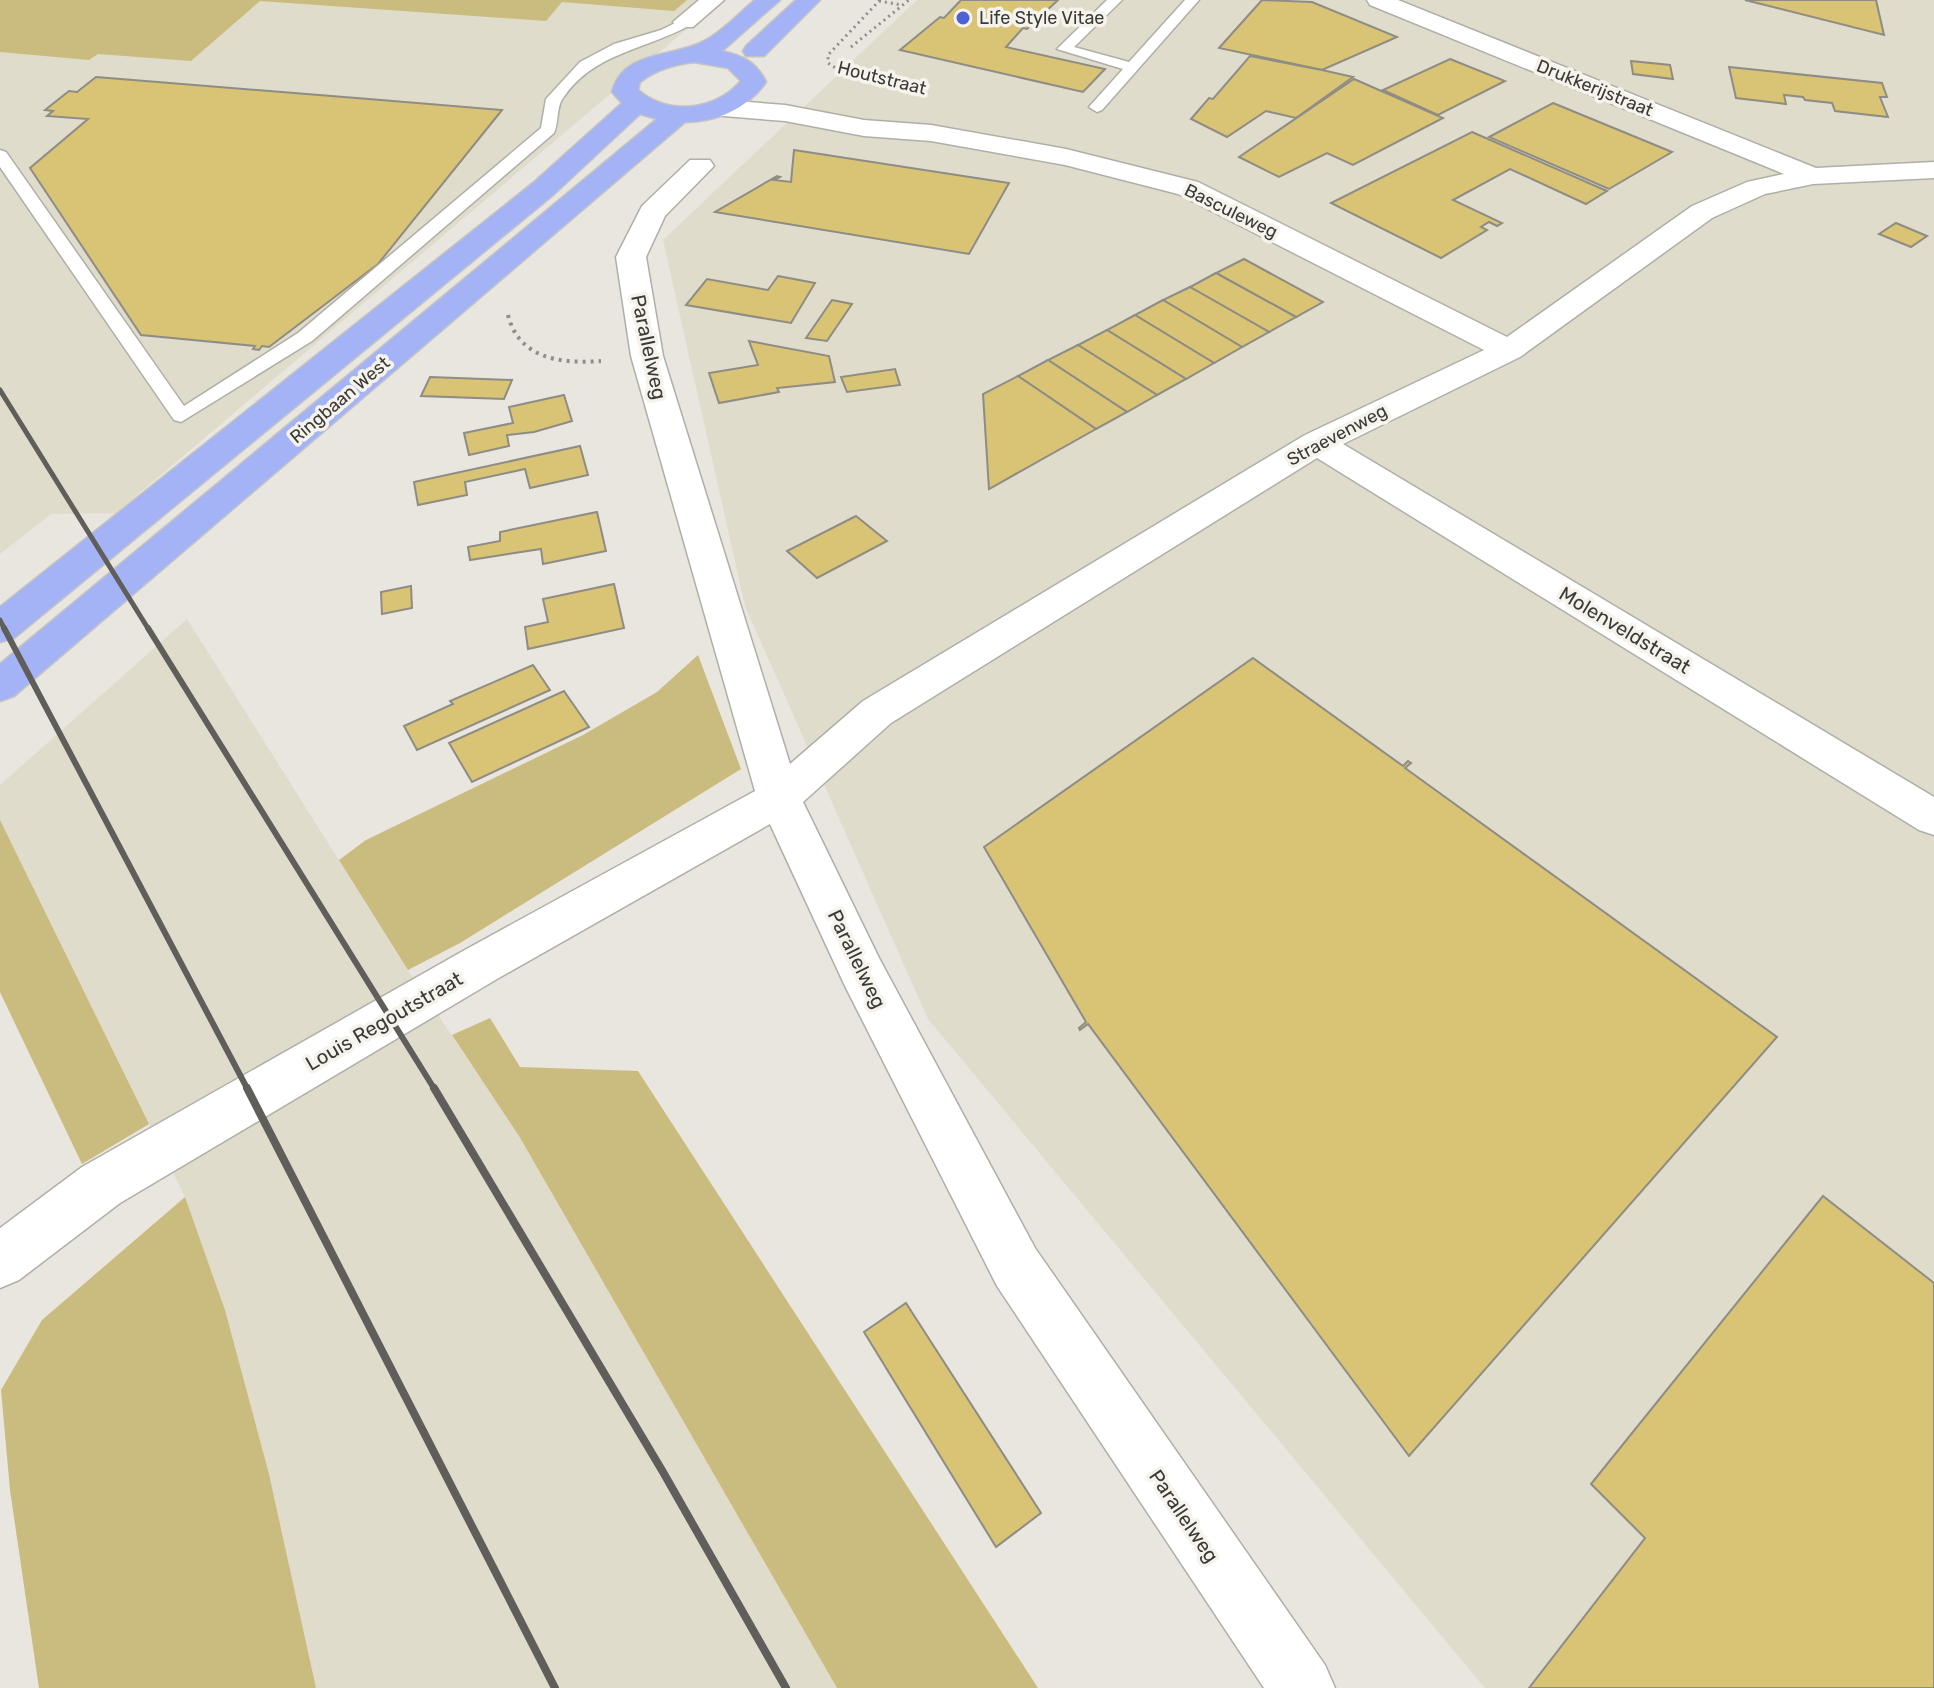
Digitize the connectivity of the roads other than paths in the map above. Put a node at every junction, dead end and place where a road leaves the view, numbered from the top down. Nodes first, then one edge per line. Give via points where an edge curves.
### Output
1 (713, 0) edge
2 (769, 0) edge
3 (809, 0) edge
4 (1115, 0) edge
5 (1192, 0) edge
6 (1378, 0) edge
7 (685, 22) joint
8 (694, 55) junction
9 (1133, 67) junction
10 (748, 73) junction
11 (636, 104) junction
12 (1097, 107) dead end
13 (723, 108) junction
14 (679, 114) junction
15 (931, 133) junction
16 (0, 155) edge
17 (700, 166) dead end
18 (1934, 170) edge
19 (1813, 176) junction
20 (1509, 350) junction
21 (1317, 443) junction
22 (0, 628) edge
23 (0, 686) edge
24 (779, 798) junction
25 (1934, 818) edge
26 (0, 1261) edge
27 (1302, 1688) edge

1 - 7 street
2 - 8 main road via 717,44
3 - 10 main road
4 - 9 lane via 1064,49
5 - 9 lane
6 - 19 street, Drukkerijstraat
7 - 16 lane via 585,65 553,99 549,130 305,337 181,416
8 - 10 main road via 720,57
8 - 11 main road via 642,67 628,79 625,92
9 - 12 lane
10 - 13 main road via 745,96
10 - 15 street, Basculeweg via 881,111
11 - 14 main road
11 - 22 main road, Ringbaan West via 543,189
13 - 14 main road
13 - 15 street, Basculeweg
14 - 23 main road, Ringbaan West
15 - 20 street, Basculeweg via 1079,160 1188,188
17 - 24 street, Parallelweg via 652,212 631,257 647,356
18 - 19 street, Straevenweg
19 - 20 street, Straevenweg via 1757,188 1702,212
20 - 21 street, Straevenweg
21 - 24 street, Straevenweg via 877,712
21 - 25 street, Molenveldstraat
24 - 26 street, Louis Regoutstraat via 101,1185
24 - 27 street, Parallelweg via 862,972 1016,1267

